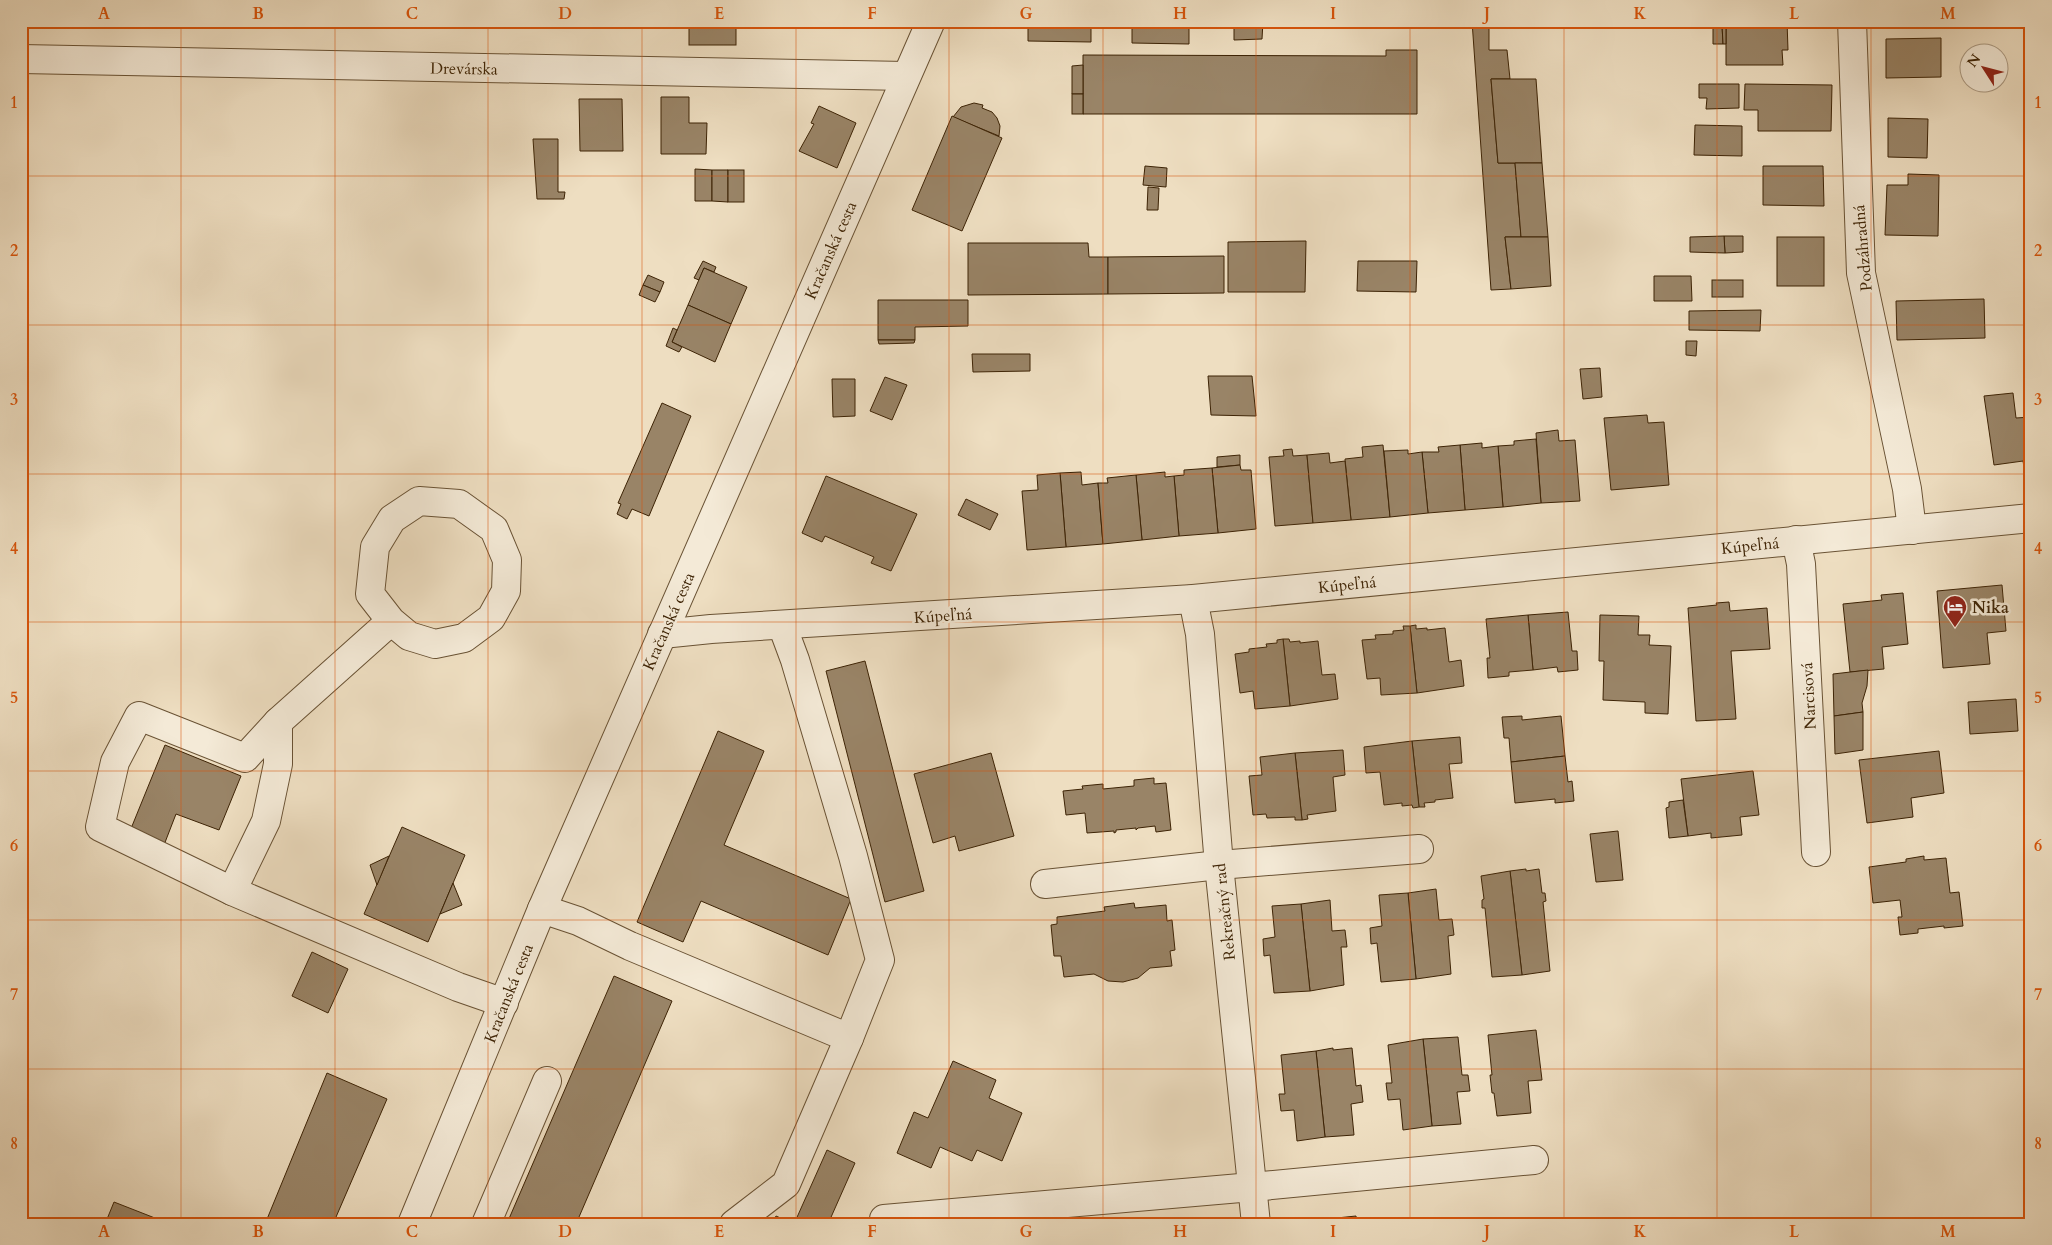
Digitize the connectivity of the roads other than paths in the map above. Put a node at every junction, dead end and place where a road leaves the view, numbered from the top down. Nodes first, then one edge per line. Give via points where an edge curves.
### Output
1 (930, 21) edge
2 (1852, 21) edge
3 (21, 59) edge
4 (906, 76) junction
5 (2031, 518) edge
6 (1912, 530) junction
7 (1796, 540) junction
8 (1193, 600) junction
9 (391, 621) junction
10 (782, 625) junction
11 (662, 634) junction
12 (278, 722) junction
13 (1419, 849) dead end
14 (1816, 852) dead end
15 (1219, 865) junction
16 (1045, 884) dead end
17 (232, 891) junction
18 (542, 909) junction
19 (504, 1003) junction
20 (849, 1038) junction
21 (547, 1081) dead end
22 (1534, 1160) dead end
23 (1252, 1187) junction
24 (884, 1219) dead end
25 (414, 1223) edge
26 (486, 1224) edge
27 (734, 1224) edge
28 (1256, 1224) edge

1 - 4 street, Kračanská cesta
2 - 6 street, Podzáhradná via 1861,272 1907,489
3 - 4 street, Drevárska
4 - 11 street, Kračanská cesta
5 - 6 street, Kúpeľná
6 - 7 street, Kúpeľná
7 - 8 street, Kúpeľná
7 - 14 street, Narcisová via 1801,564
8 - 10 street, Kúpeľná
8 - 15 street, Rekreačný rad via 1200,634
9 - 9 street via 409,636 435,644 464,638 491,618 506,591 507,560 494,529 459,504 419,501 392,519 375,547 370,594
9 - 12 street
10 - 11 street, Kúpeľná
10 - 20 street via 853,856 880,960
11 - 18 street, Kračanská cesta
12 - 17 street via 278,764 266,821
12 - 17 street via 244,758 138,716 115,762 100,827
13 - 15 street
15 - 16 street
15 - 23 street, Rekreačný rad
17 - 19 street via 440,980
18 - 19 street, Kračanská cesta
18 - 20 street via 578,921
19 - 25 street, Kračanská cesta
20 - 27 street via 786,1184
21 - 26 street
22 - 23 street
23 - 24 street
23 - 28 street, Rekreačný rad

